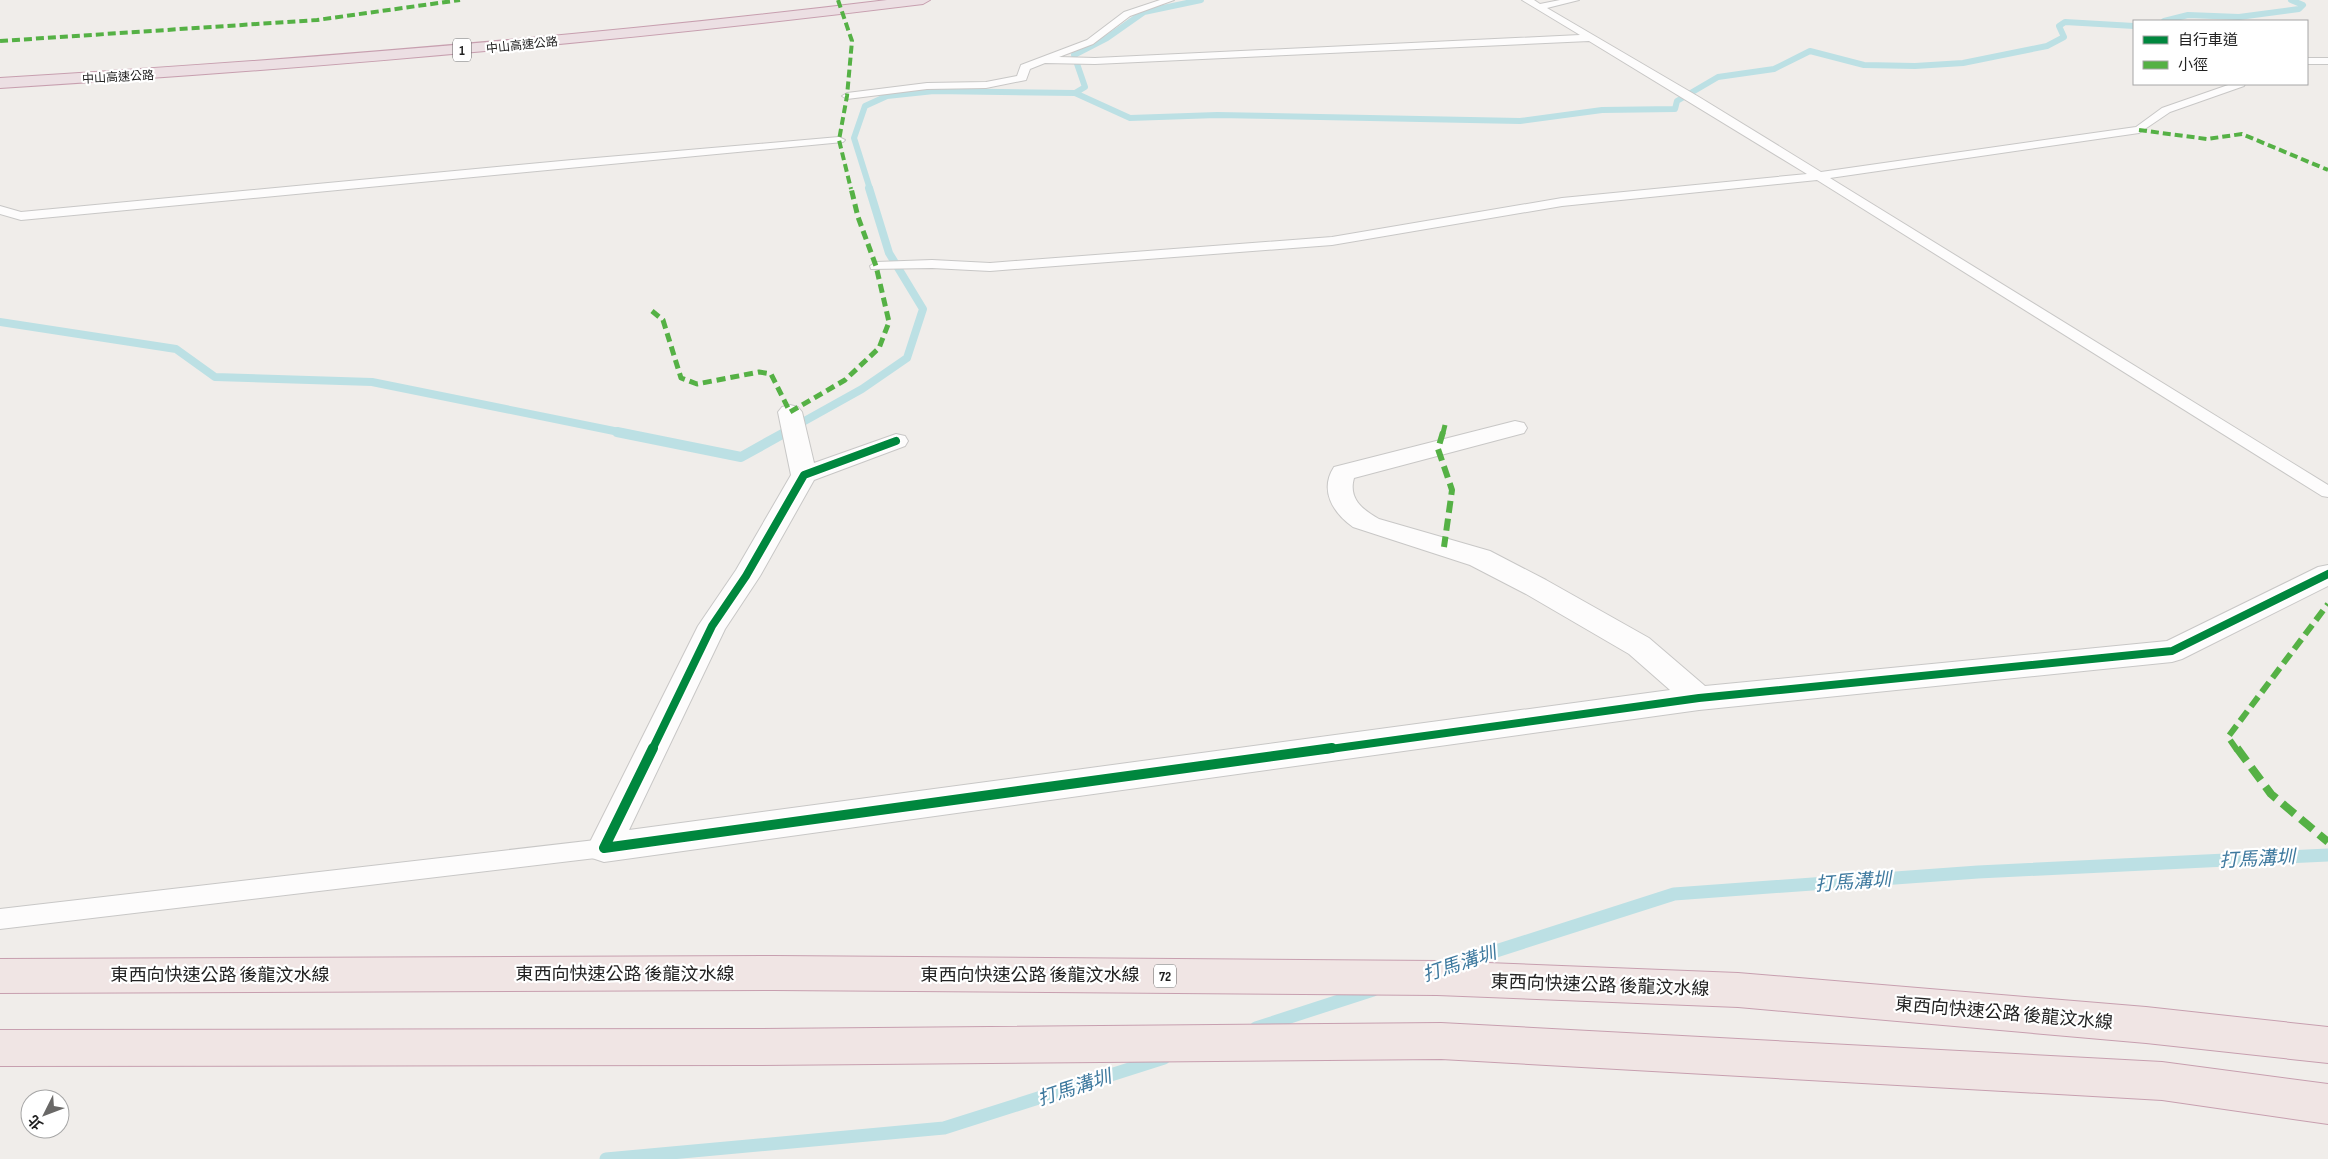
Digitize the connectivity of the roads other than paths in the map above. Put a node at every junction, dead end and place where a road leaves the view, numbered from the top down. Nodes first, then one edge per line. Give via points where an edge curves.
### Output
1 (923, 0) edge
2 (1169, 0) edge
3 (1527, 0) edge
4 (1574, 0) edge
5 (1538, 7) junction
6 (1588, 38) junction
7 (395, 40) dead end
8 (347, 44) dead end
9 (124, 60) dead end
10 (1046, 60) junction
11 (2308, 61) edge
12 (2328, 61) edge
13 (0, 69) edge
14 (0, 83) edge
15 (2237, 85) edge
16 (847, 96) dead end
17 (839, 140) dead end
18 (1817, 176) junction
19 (0, 210) edge
20 (876, 266) dead end
21 (790, 412) dead end
22 (1515, 428) dead end
23 (896, 441) dead end
24 (804, 475) junction
25 (2328, 492) edge
26 (2328, 574) edge
27 (1699, 698) junction
28 (604, 848) junction
29 (0, 919) edge
30 (0, 976) edge
31 (2328, 1045) edge
32 (0, 1048) edge
33 (2328, 1104) edge

1 - 14 highway, 中山高速公路 / 1 via 431,53
2 - 10 lane via 1127,14 1090,42
3 - 5 lane
4 - 5 lane
5 - 6 lane
6 - 10 lane via 1095,62
6 - 18 lane
7 - 8 highway
9 - 13 highway, 中山高速公路
10 - 16 lane via 1026,67 1022,78 986,85 927,86
11 - 12 lane
15 - 18 lane via 2166,110 2139,130
17 - 19 lane via 21,216
18 - 20 lane via 1562,202 1332,241 990,267
18 - 25 lane
21 - 24 street
22 - 27 street via 1343,473 1340,482 1343,504 1356,518 1370,525 1480,558 1536,587 1639,646
23 - 24 street
24 - 28 street via 746,576 712,626
26 - 27 street via 2172,651
27 - 28 street
28 - 29 lane
30 - 31 highway, 東西向快速公路 後龍汶水線 / 72 via 774,973 1436,978 1738,990 2146,1025
32 - 33 highway via 759,1047 1440,1041 2162,1081

